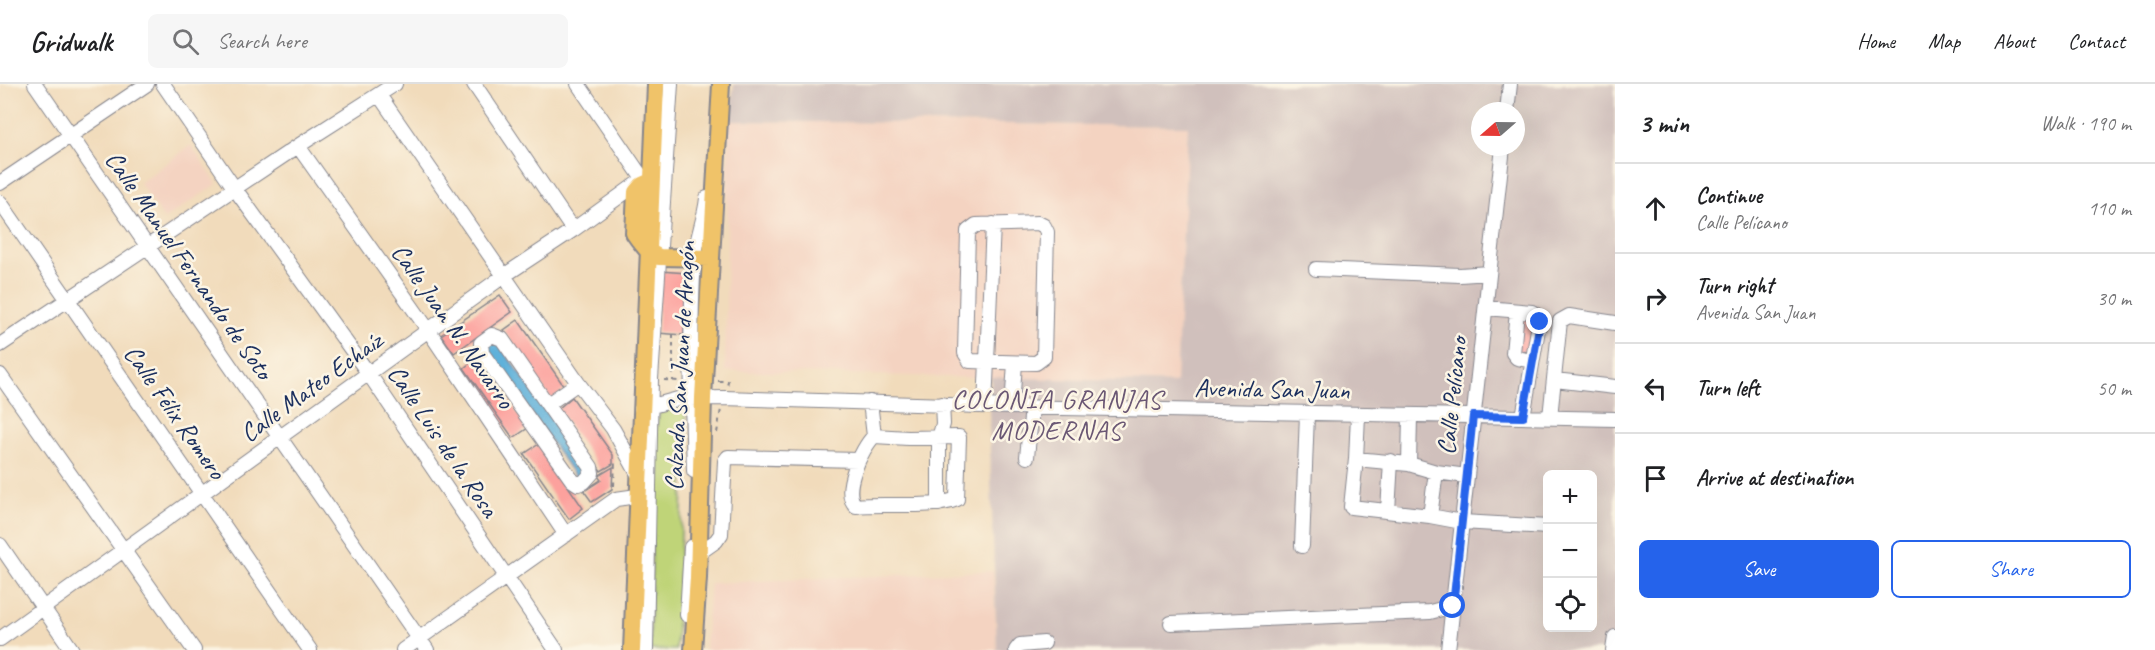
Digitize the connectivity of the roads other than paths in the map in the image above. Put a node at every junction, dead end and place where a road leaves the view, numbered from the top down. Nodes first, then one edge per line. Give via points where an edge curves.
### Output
1 (35, 84) edge
2 (147, 84) edge
3 (163, 84) edge
4 (395, 84) edge
5 (474, 84) edge
6 (578, 84) edge
7 (657, 84) edge
8 (670, 84) edge
9 (713, 84) edge
10 (721, 84) edge
11 (1509, 84) edge
12 (379, 95) junction
13 (1508, 102) edge
14 (71, 137) junction
15 (298, 146) junction
16 (1502, 156) edge
17 (647, 180) junction
18 (0, 183) edge
19 (235, 189) junction
20 (0, 202) edge
21 (993, 224) junction
22 (573, 230) junction
23 (148, 246) junction
24 (654, 254) junction
25 (702, 258) junction
26 (1316, 269) dead end
27 (1489, 273) junction
28 (505, 275) junction
29 (68, 300) junction
30 (1486, 308) junction
31 (1517, 311) junction
32 (1615, 322) edge
33 (429, 331) junction
34 (0, 345) edge
35 (1532, 360) junction
36 (988, 362) junction
37 (1015, 363) junction
38 (369, 374) junction
39 (0, 375) edge
40 (1555, 380) junction
41 (579, 383) junction
42 (1615, 387) edge
43 (697, 398) junction
44 (870, 402) junction
45 (548, 404) junction
46 (942, 404) junction
47 (985, 405) junction
48 (646, 407) junction
49 (1012, 407) junction
50 (1032, 407) junction
51 (1306, 414) junction
52 (1358, 415) junction
53 (1410, 416) junction
54 (1473, 416) junction
55 (1523, 417) junction
56 (1550, 417) junction
57 (1615, 419) edge
58 (874, 436) junction
59 (280, 438) junction
60 (939, 438) junction
61 (1027, 457) dead end
62 (1356, 459) junction
63 (858, 460) junction
64 (1392, 461) junction
65 (1410, 464) junction
66 (1436, 472) junction
67 (638, 474) junction
68 (1467, 476) junction
69 (202, 495) junction
70 (637, 496) junction
71 (939, 504) junction
72 (1388, 511) junction
73 (1430, 516) junction
74 (1462, 522) junction
75 (1543, 527) edge
76 (566, 534) junction
77 (0, 545) edge
78 (1302, 546) dead end
79 (123, 551) junction
80 (699, 553) junction
81 (506, 578) junction
82 (1453, 606) junction
83 (44, 609) junction
84 (1171, 623) dead end
85 (1615, 637) edge
86 (0, 639) edge
87 (1044, 643) dead end
88 (424, 644) edge
89 (72, 650) edge
90 (194, 650) edge
91 (310, 650) edge
92 (403, 650) edge
93 (556, 650) edge
94 (632, 650) edge
95 (646, 650) edge
96 (686, 650) edge
97 (693, 650) edge
98 (1016, 650) edge
99 (1448, 650) edge
100 (1613, 650) edge

1 - 14 street, Calle Manuel Fernando de Soto
2 - 14 street
3 - 19 street, Calle Luis de la Rosa
4 - 12 street
5 - 22 street
6 - 17 street
7 - 17 main road
8 - 24 street
9 - 25 street
10 - 25 main road, Calzada San Juan de Aragón
11 - 13 street
12 - 15 street
12 - 28 street
14 - 18 street
14 - 23 street, Calle Manuel Fernando de Soto
15 - 19 street
15 - 33 street, Calle Juan N. Navarro
16 - 27 street, Calle Pelícano
17 - 22 street, Calle Mateo Echaíz
17 - 24 main road via 636,192 634,233
19 - 23 street
19 - 38 street, Calle Luis de la Rosa
20 - 29 street, Calle Félix Romero
21 - 36 street
21 - 36 street via 972,226 967,234 965,353 970,362
21 - 37 street via 1038,223 1046,229 1044,357 1039,362
22 - 28 street, Calle Mateo Echaíz
23 - 29 street
23 - 59 street, Calle Manuel Fernando de Soto
24 - 25 main road
24 - 48 main road, Calzada San Juan de Aragón
25 - 43 main road, Calzada San Juan de Aragón
26 - 27 street
27 - 30 street, Calle Pelícano
28 - 33 street, Calle Mateo Echaíz
28 - 41 street
29 - 34 street
29 - 69 street, Calle Félix Romero
30 - 31 street
30 - 54 street, Calle Pelícano
31 - 35 street via 1513,352 1517,358
31 - 35 street via 1536,313 1540,318
32 - 40 street via 1562,318
33 - 38 street, Calle Mateo Echaíz
33 - 76 street, Calle Juan N. Navarro
35 - 55 street
36 - 37 street
36 - 47 street
37 - 49 street
38 - 59 street, Calle Mateo Echaíz
38 - 81 street, Calle Luis de la Rosa
39 - 79 street
40 - 42 street
40 - 56 street
41 - 45 street
41 - 67 street via 613,429
43 - 44 street, Avenida San Juan
43 - 48 street, Avenida San Juan
43 - 80 main road, Calzada San Juan de Aragón
43 - 96 street
44 - 46 street, Avenida San Juan
44 - 58 street
45 - 45 street via 591,467 592,473 584,482 572,480 482,353 481,343 492,335 499,336
46 - 47 street, Avenida San Juan
46 - 60 street
47 - 49 street, Avenida San Juan
48 - 67 main road, Calzada San Juan de Aragón
48 - 95 street
49 - 50 street, Avenida San Juan
50 - 51 street, Avenida San Juan
50 - 61 street
51 - 52 street, Avenida San Juan
51 - 78 street
52 - 53 street, Avenida San Juan
52 - 62 street
53 - 54 street, Avenida San Juan
53 - 65 street
54 - 55 street, Avenida San Juan
54 - 68 street, Calle Pelícano
55 - 56 street, Avenida San Juan
56 - 57 street, Avenida San Juan
58 - 60 street
58 - 63 street
59 - 69 street, Calle Mateo Echaíz
59 - 88 street, Calle Manuel Fernando de Soto
60 - 71 street
60 - 71 street via 960,437 958,498
62 - 64 street
62 - 72 street via 1351,507
63 - 71 street via 851,499 856,506
63 - 80 street via 728,457 720,534 716,542
64 - 65 street
64 - 72 street
65 - 66 street
66 - 68 street
66 - 73 street
67 - 70 main road, Calzada San Juan de Aragón
68 - 74 street, Calle Pelícano
69 - 79 street, Calle Mateo Echaíz
69 - 91 street, Calle Félix Romero
70 - 76 street via 616,499
70 - 94 main road, Calzada San Juan de Aragón
72 - 73 street
73 - 74 street
74 - 75 street
74 - 82 street, Calle Pelícano
76 - 81 street
77 - 83 street
79 - 83 street, Calle Mateo Echaíz
79 - 90 street
80 - 97 main road, Calzada San Juan de Aragón
81 - 88 street
81 - 93 street, Calle Luis de la Rosa
82 - 84 street via 1430,612
82 - 99 street, Calle Pelícano
83 - 86 street, Calle Mateo Echaíz
83 - 89 street
85 - 100 street
87 - 98 street via 1020,645
88 - 92 street

